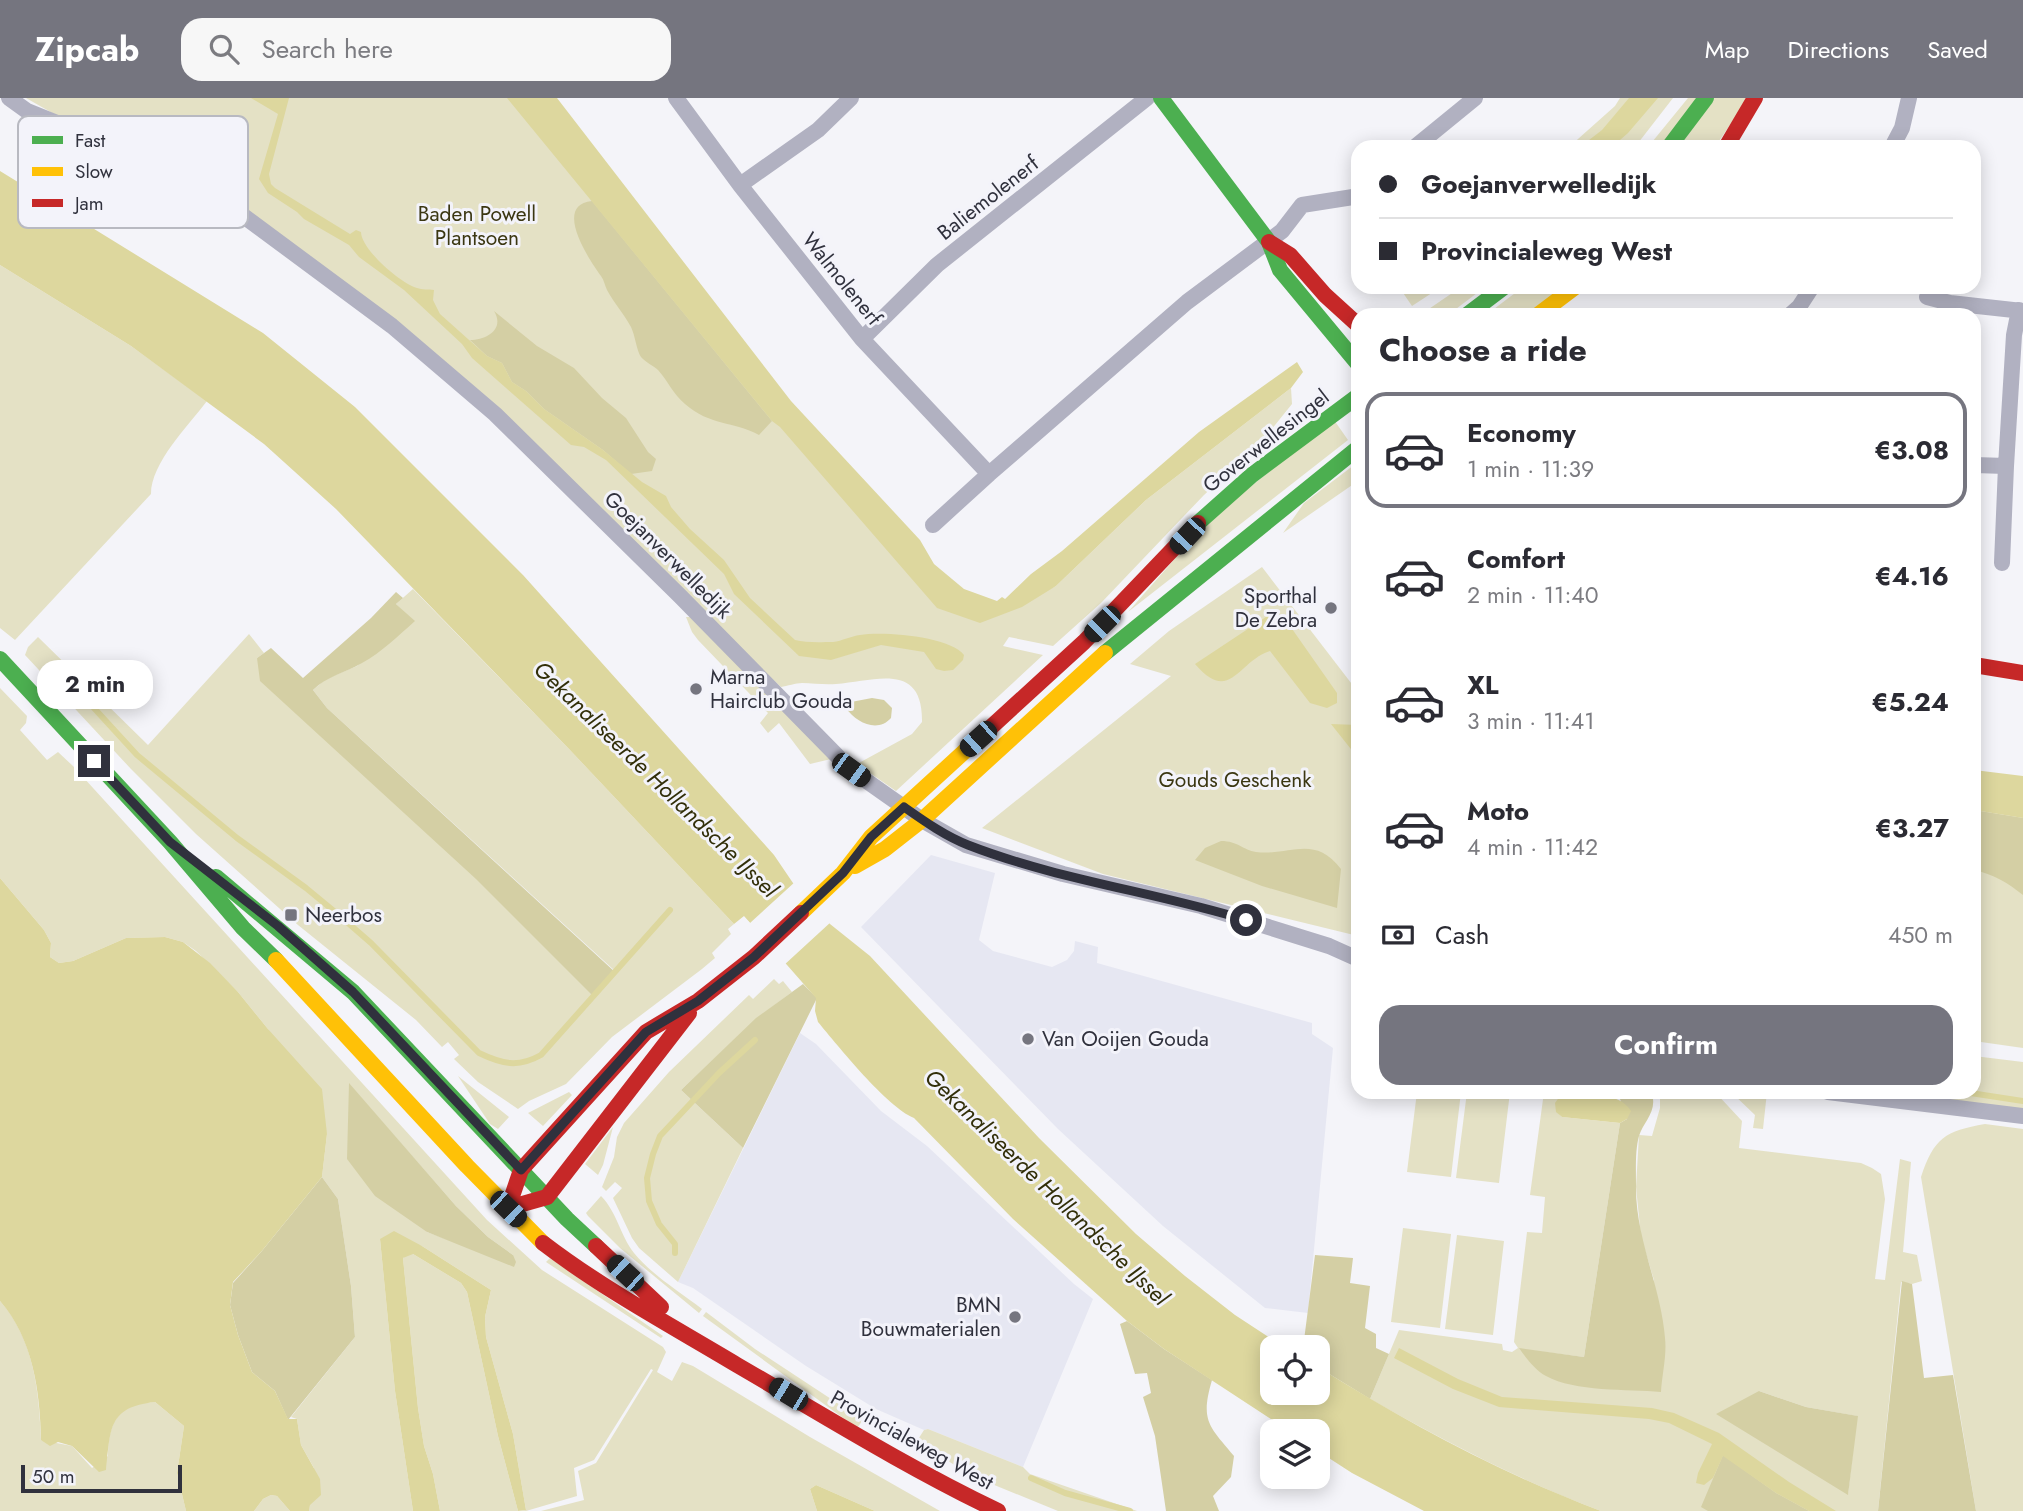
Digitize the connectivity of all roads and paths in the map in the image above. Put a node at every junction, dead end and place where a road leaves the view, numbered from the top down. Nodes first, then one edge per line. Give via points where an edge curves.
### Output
1 (9, 98) edge
2 (676, 98) edge
3 (851, 98) edge
4 (1147, 98) edge
5 (1161, 98) edge
6 (1475, 98) edge
7 (1706, 98) edge
8 (1755, 98) edge
9 (1909, 98) edge
10 (39, 116) edge
11 (1424, 140) edge
12 (1674, 140) edge
13 (1730, 140) edge
14 (1896, 140) edge
15 (740, 185) junction
16 (1351, 197) edge
17 (248, 219) edge
18 (1269, 242) junction
19 (1495, 294) edge
20 (1566, 294) edge
21 (1927, 297) dead end
22 (1476, 308) edge
23 (1547, 308) edge
24 (2021, 311) edge
25 (1351, 319) edge
26 (863, 339) junction
27 (1351, 356) edge
28 (1351, 401) edge
29 (1351, 454) edge
30 (1981, 465) edge
31 (2006, 466) junction
32 (989, 474) junction
33 (933, 525) dead end
34 (2002, 563) dead end
35 (0, 659) edge
36 (1981, 666) edge
37 (2023, 673) edge
38 (904, 807) junction
39 (922, 820) junction
40 (170, 842) junction
41 (843, 873) junction
42 (1351, 956) edge
43 (698, 1001) junction
44 (1885, 1099) edge
45 (2023, 1116) edge
46 (521, 1170) junction
47 (547, 1197) junction
48 (508, 1209) junction
49 (697, 1340) junction
50 (999, 1511) edge

1 - 10 street, Goejanverwelledijk
2 - 15 street, Walmolenerf
3 - 15 street via 818,130
4 - 26 street, Baliemolenerf via 937,265
5 - 18 main road
6 - 11 street
7 - 12 main road
8 - 13 main road
9 - 14 street
15 - 26 street, Walmolenerf
16 - 18 street via 1301,205
17 - 38 street, Goejanverwelledijk via 392,326 495,414 851,770
18 - 25 main road via 1290,254
18 - 27 main road via 1280,270
18 - 32 street via 1187,302
19 - 22 main road
20 - 23 main road
21 - 24 street
24 - 31 street via 2014,335
26 - 32 street, Walmolenerf
28 - 38 main road, Goverwellesingel via 1203,518 1084,642
29 - 39 main road, Goverwellesingel via 1105,653
30 - 31 street
31 - 34 street
32 - 33 street
35 - 40 main road, Provincialeweg West
36 - 37 main road
38 - 39 street, Goejanverwelledijk
38 - 41 main road, Goverwellesingel via 871,837
39 - 41 main road, Goverwellesingel
39 - 42 street, Goejanverwelledijk via 966,845 1063,874 1201,906
40 - 46 main road, Provincialeweg West via 353,992
40 - 48 main road, Provincialeweg West via 243,928
41 - 43 main road, Goverwellesingel via 754,957
43 - 46 main road, Goverwellesingel via 646,1032
43 - 47 main road, Goverwellesingel
44 - 45 street
46 - 47 main road, Provincialeweg West
46 - 48 main road, Goverwellesingel
47 - 48 main road
47 - 49 main road, Provincialeweg West
48 - 49 main road, Provincialeweg West via 544,1244
49 - 50 main road, Provincialeweg West via 880,1449

